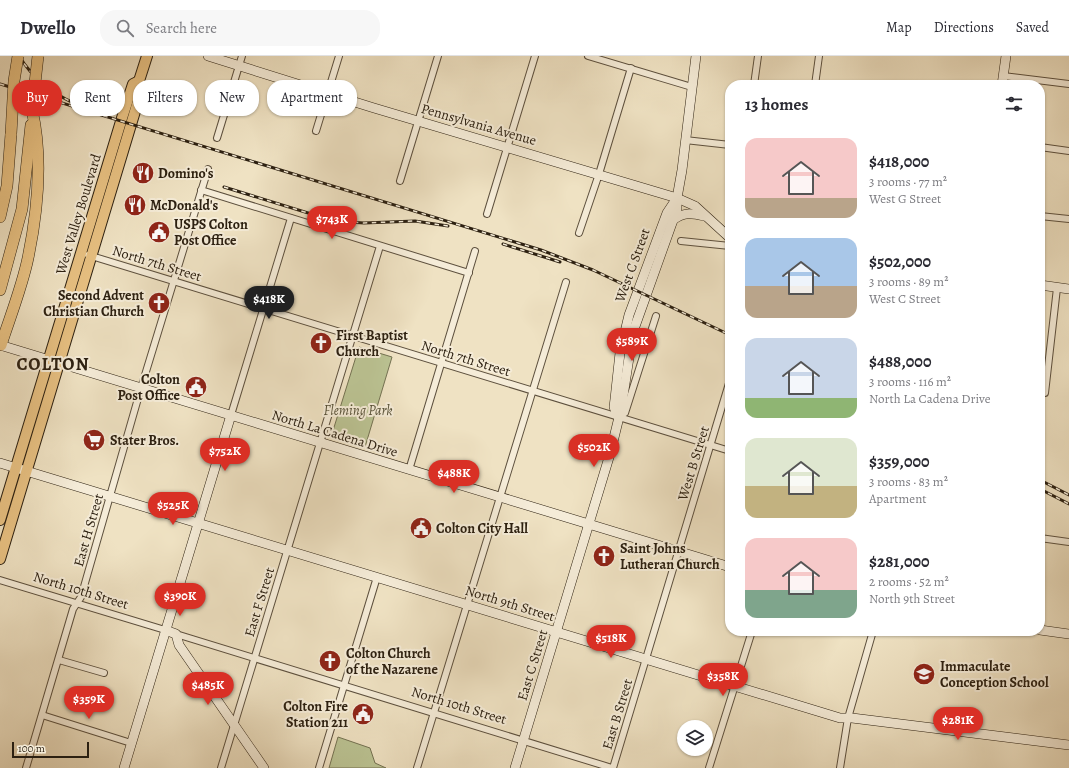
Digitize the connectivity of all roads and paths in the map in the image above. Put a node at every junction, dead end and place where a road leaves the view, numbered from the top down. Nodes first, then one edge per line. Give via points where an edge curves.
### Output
1 (18, 56) edge
2 (38, 56) edge
3 (147, 56) edge
4 (208, 56) edge
5 (339, 56) edge
6 (438, 56) edge
7 (535, 56) edge
8 (588, 56) edge
9 (696, 56) edge
10 (758, 56) edge
11 (819, 56) edge
12 (1006, 56) edge
13 (240, 60) edge
14 (631, 68) junction
15 (139, 80) edge
16 (291, 80) edge
17 (331, 80) edge
18 (755, 80) edge
19 (817, 80) edge
20 (1003, 80) edge
21 (1045, 83) edge
22 (133, 84) edge
23 (1069, 84) edge
24 (692, 87) junction
25 (357, 103) edge
26 (133, 116) edge
27 (320, 116) edge
28 (418, 121) junction
29 (316, 131) dead end
30 (34, 134) junction
31 (217, 138) dead end
32 (685, 140) junction
33 (725, 144) edge
34 (507, 147) junction
35 (1045, 148) edge
36 (1069, 150) edge
37 (110, 159) junction
38 (208, 169) dead end
39 (598, 174) junction
40 (400, 181) dead end
41 (111, 188) junction
42 (201, 190) junction
43 (677, 198) junction
44 (1, 213) edge
45 (487, 214) dead end
46 (706, 216) junction
47 (1045, 217) edge
48 (291, 218) junction
49 (1069, 219) edge
50 (673, 220) junction
51 (579, 233) dead end
52 (725, 233) edge
53 (680, 241) dead end
54 (380, 246) junction
55 (725, 246) edge
56 (475, 251) dead end
57 (85, 254) junction
58 (469, 273) junction
59 (174, 280) junction
60 (566, 282) dead end
61 (1045, 286) edge
62 (1057, 288) junction
63 (1069, 289) edge
64 (0, 290) edge
65 (264, 308) junction
66 (656, 316) dead end
67 (352, 336) junction
68 (1, 345) edge
69 (54, 361) junction
70 (441, 363) junction
71 (1047, 373) joint
72 (141, 388) junction
73 (532, 391) junction
74 (1045, 392) dead end
75 (725, 397) edge
76 (230, 415) junction
77 (618, 417) junction
78 (320, 443) junction
79 (711, 445) junction
80 (725, 449) edge
81 (0, 463) edge
82 (20, 469) junction
83 (409, 470) junction
84 (110, 496) junction
85 (499, 497) junction
86 (0, 520) edge
87 (198, 523) junction
88 (589, 524) junction
89 (1045, 539) edge
90 (1069, 542) edge
91 (287, 550) junction
92 (678, 552) junction
93 (0, 559) edge
94 (725, 566) edge
95 (377, 577) junction
96 (0, 580) edge
97 (77, 604) junction
98 (467, 604) junction
99 (165, 630) junction
100 (1045, 631) edge
101 (557, 632) junction
102 (176, 634) junction
103 (1069, 634) edge
104 (751, 636) edge
105 (872, 636) edge
106 (255, 658) junction
107 (646, 659) junction
108 (59, 660) junction
109 (104, 673) dead end
110 (344, 685) junction
111 (736, 686) junction
112 (434, 712) junction
113 (42, 715) junction
114 (848, 718) junction
115 (234, 725) junction
116 (524, 740) junction
117 (131, 743) junction
118 (1069, 745) edge
119 (26, 768) edge
120 (124, 768) edge
121 (221, 768) edge
122 (264, 768) edge
123 (319, 768) edge
124 (417, 768) edge
125 (516, 768) edge
126 (612, 768) edge
127 (709, 768) edge
128 (840, 768) edge

1 - 44 highway, bridge via 7,186
2 - 30 highway, bridge via 32,110
3 - 15 main road, West Valley Boulevard
4 - 13 street, Pennsylvania Avenue
5 - 17 street
6 - 28 street
7 - 34 street
8 - 14 street
9 - 24 street, West C Street
10 - 18 street
11 - 19 street
12 - 20 street
13 - 16 street, Pennsylvania Avenue
13 - 31 street
14 - 24 street
14 - 39 street
21 - 23 street
22 - 37 main road, West Valley Boulevard
24 - 32 street, West C Street
25 - 28 street, Pennsylvania Avenue
26 - 41 main road, West Valley Boulevard
27 - 29 street
28 - 34 street, Pennsylvania Avenue
28 - 40 street
30 - 64 highway via 22,209
30 - 68 highway via 36,208 28,259
32 - 33 street
32 - 43 street, West C Street
34 - 39 street, Pennsylvania Avenue
34 - 45 street
35 - 36 street
37 - 41 main road via 115,164 110,181
37 - 57 main road, West Valley Boulevard
38 - 42 street, East H Street
39 - 43 street, Pennsylvania Avenue
39 - 51 street
41 - 57 main road, West Valley Boulevard
42 - 48 street
42 - 59 street, East H Street
43 - 46 street, Pennsylvania Avenue via 695,206
43 - 50 street, West C Street
43 - 77 street, West C Street via 667,214 629,315 620,353 614,399
46 - 50 street via 688,212
46 - 52 street, Pennsylvania Avenue
47 - 49 street
48 - 54 street
48 - 65 street
50 - 77 street, West C Street via 633,332
53 - 55 street
54 - 58 street
54 - 67 street, East F Street
56 - 58 street
57 - 59 street, North 7th Street
57 - 69 main road, West Valley Boulevard
58 - 70 street
59 - 65 street, North 7th Street
59 - 72 street, East H Street
60 - 73 street
61 - 62 street
62 - 63 street
62 - 71 street
65 - 67 street, North 7th Street
65 - 76 street
66 - 77 street via 625,413
67 - 70 street, North 7th Street
67 - 78 street, East F Street
68 - 69 street, North La Cadena Drive
69 - 72 street, North La Cadena Drive
69 - 82 main road, West Valley Boulevard
70 - 73 street, North 7th Street
70 - 83 street
71 - 74 street
72 - 76 street, North La Cadena Drive
72 - 84 street, East H Street
73 - 77 street, North 7th Street
73 - 85 street
75 - 79 street, West B Street
76 - 78 street, North La Cadena Drive
76 - 87 street
77 - 79 street, North 7th Street
77 - 88 street, West C Street
78 - 83 street, North La Cadena Drive
78 - 91 street, East F Street
79 - 80 street, North 7th Street
79 - 92 street, West B Street
81 - 82 street, North 9th Street
82 - 84 street, North 9th Street
82 - 86 main road
82 - 93 main road
83 - 85 street, North La Cadena Drive
84 - 87 street, North 9th Street
84 - 97 street, East H Street via 106,516
85 - 88 street, North La Cadena Drive
85 - 98 street
87 - 91 street, North 9th Street
87 - 99 street
88 - 92 street, North La Cadena Drive
88 - 101 street, East C Street
89 - 90 street
91 - 95 street, North 9th Street
91 - 106 street, East F Street
92 - 94 street, North La Cadena Drive
92 - 107 street, East B Street
95 - 98 street, North 9th Street
95 - 110 street
96 - 97 street, North 10th Street
97 - 99 street, North 10th Street
97 - 108 street, East H Street via 73,609
98 - 101 street, North 9th Street
98 - 112 street
99 - 102 street, North 10th Street
99 - 117 street
100 - 103 street
101 - 107 street, North 9th Street
101 - 116 street, East C Street
102 - 106 street, North 10th Street
102 - 115 street via 179,645
104 - 111 street
105 - 114 street
106 - 110 street, North 10th Street
106 - 115 street, East F Street
107 - 111 street, North 9th Street
107 - 126 street, East B Street
108 - 109 street
108 - 113 street, East H Street
110 - 112 street, North 10th Street
110 - 123 street
111 - 114 street, North 9th Street via 840,718
111 - 127 street
112 - 116 street, North 10th Street
112 - 124 street
113 - 117 street
113 - 119 street, East H Street
114 - 118 street, North 9th Street
114 - 128 street
115 - 121 street, East F Street
115 - 122 street
116 - 125 street, East C Street
116 - 126 street, North 10th Street
117 - 120 street

